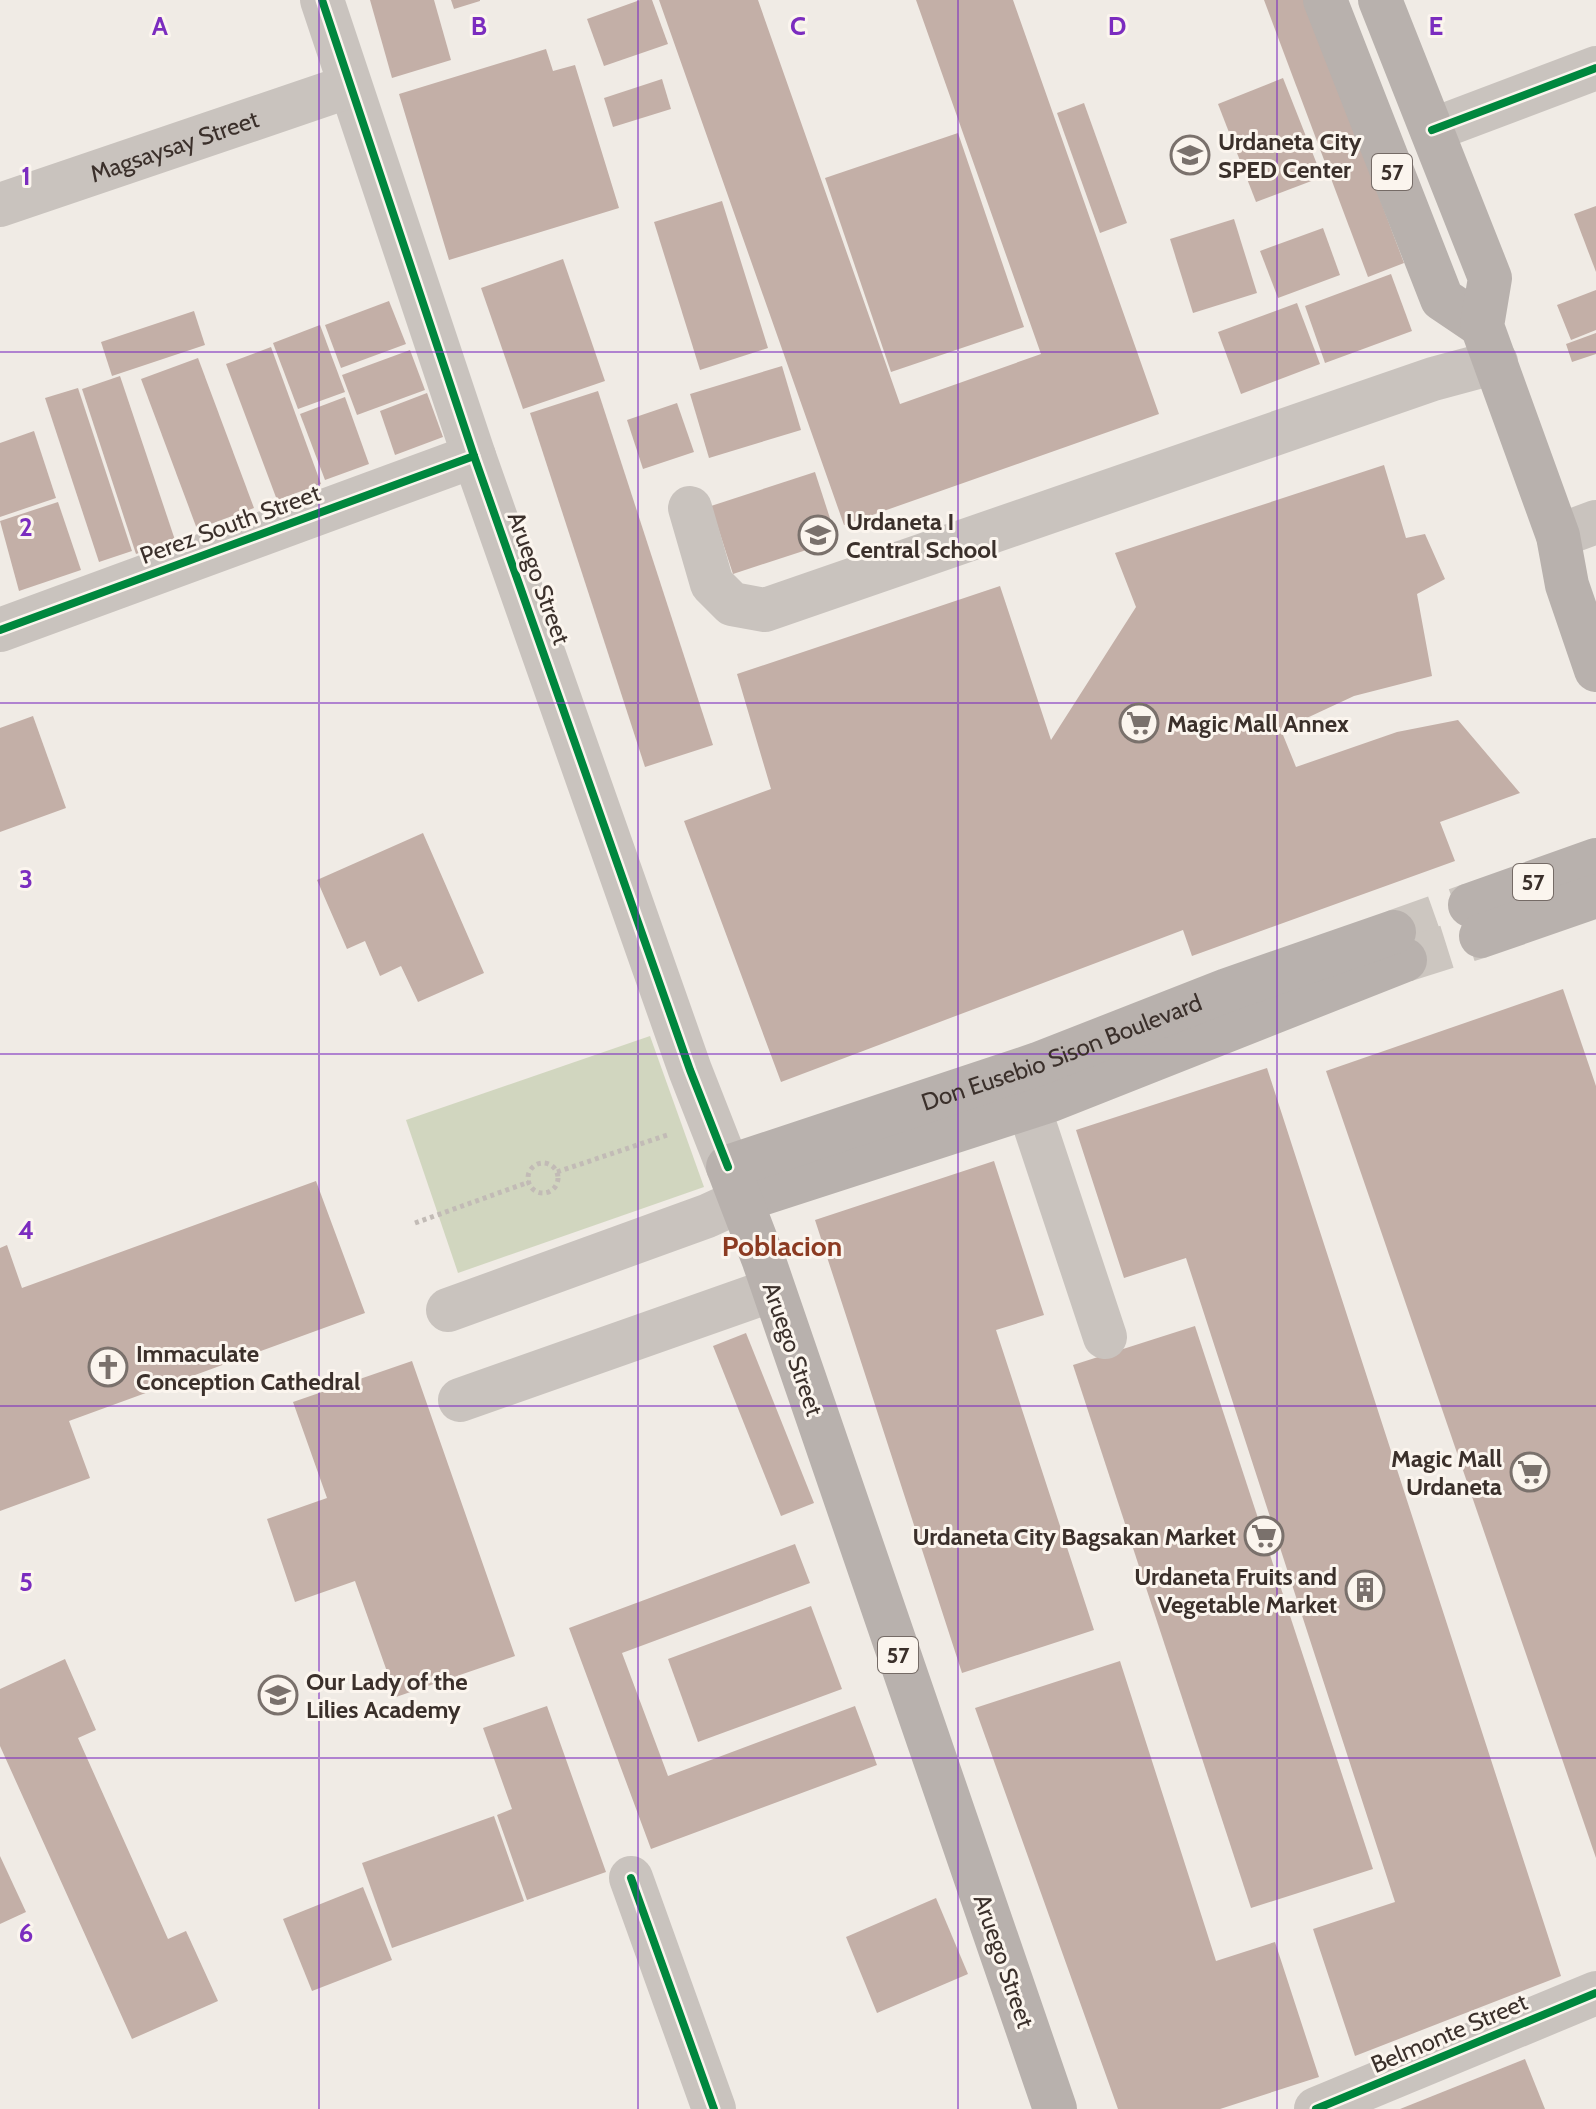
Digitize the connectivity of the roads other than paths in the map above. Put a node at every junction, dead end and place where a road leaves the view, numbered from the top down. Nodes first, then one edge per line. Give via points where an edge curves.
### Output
1 (322, 0) edge
2 (1325, 0) edge
3 (1380, 0) edge
4 (1596, 68) edge
5 (350, 86) junction
6 (1432, 130) junction
7 (0, 205) edge
8 (1489, 344) junction
9 (474, 456) junction
10 (690, 508) dead end
11 (1578, 544) edge
12 (0, 630) edge
13 (1596, 670) edge
14 (1596, 860) edge
15 (1596, 896) edge
16 (1028, 1105) junction
17 (726, 1194) junction
18 (772, 1290) junction
19 (448, 1310) dead end
20 (1105, 1337) dead end
21 (460, 1400) dead end
22 (631, 1878) dead end
23 (1596, 1993) edge
24 (714, 2109) edge
25 (1055, 2109) edge
26 (1316, 2109) edge

1 - 5 street, Aruego Street
2 - 8 main road, 57 via 1442,299
3 - 6 main road, 57
4 - 6 street
5 - 7 street, Magsaysay Street
5 - 9 street, Aruego Street
6 - 8 main road, 57 via 1490,278
8 - 10 street via 1418,384 765,610 732,604 712,584
8 - 11 main road, 57
9 - 12 street, Perez South Street
9 - 17 street, Aruego Street via 709,1121
11 - 13 main road, 57 via 1567,585
14 - 15 main road, 57 via 1475,920
16 - 17 main road, Don Eusebio Sison Boulevard
16 - 17 main road, Don Eusebio Sison Boulevard via 1051,1100 1400,946 1227,990
16 - 20 street
17 - 18 main road, Aruego Street / 57
17 - 19 street
18 - 21 street
18 - 25 main road, Aruego Street / 57
22 - 24 street
23 - 26 street, Belmonte Street

